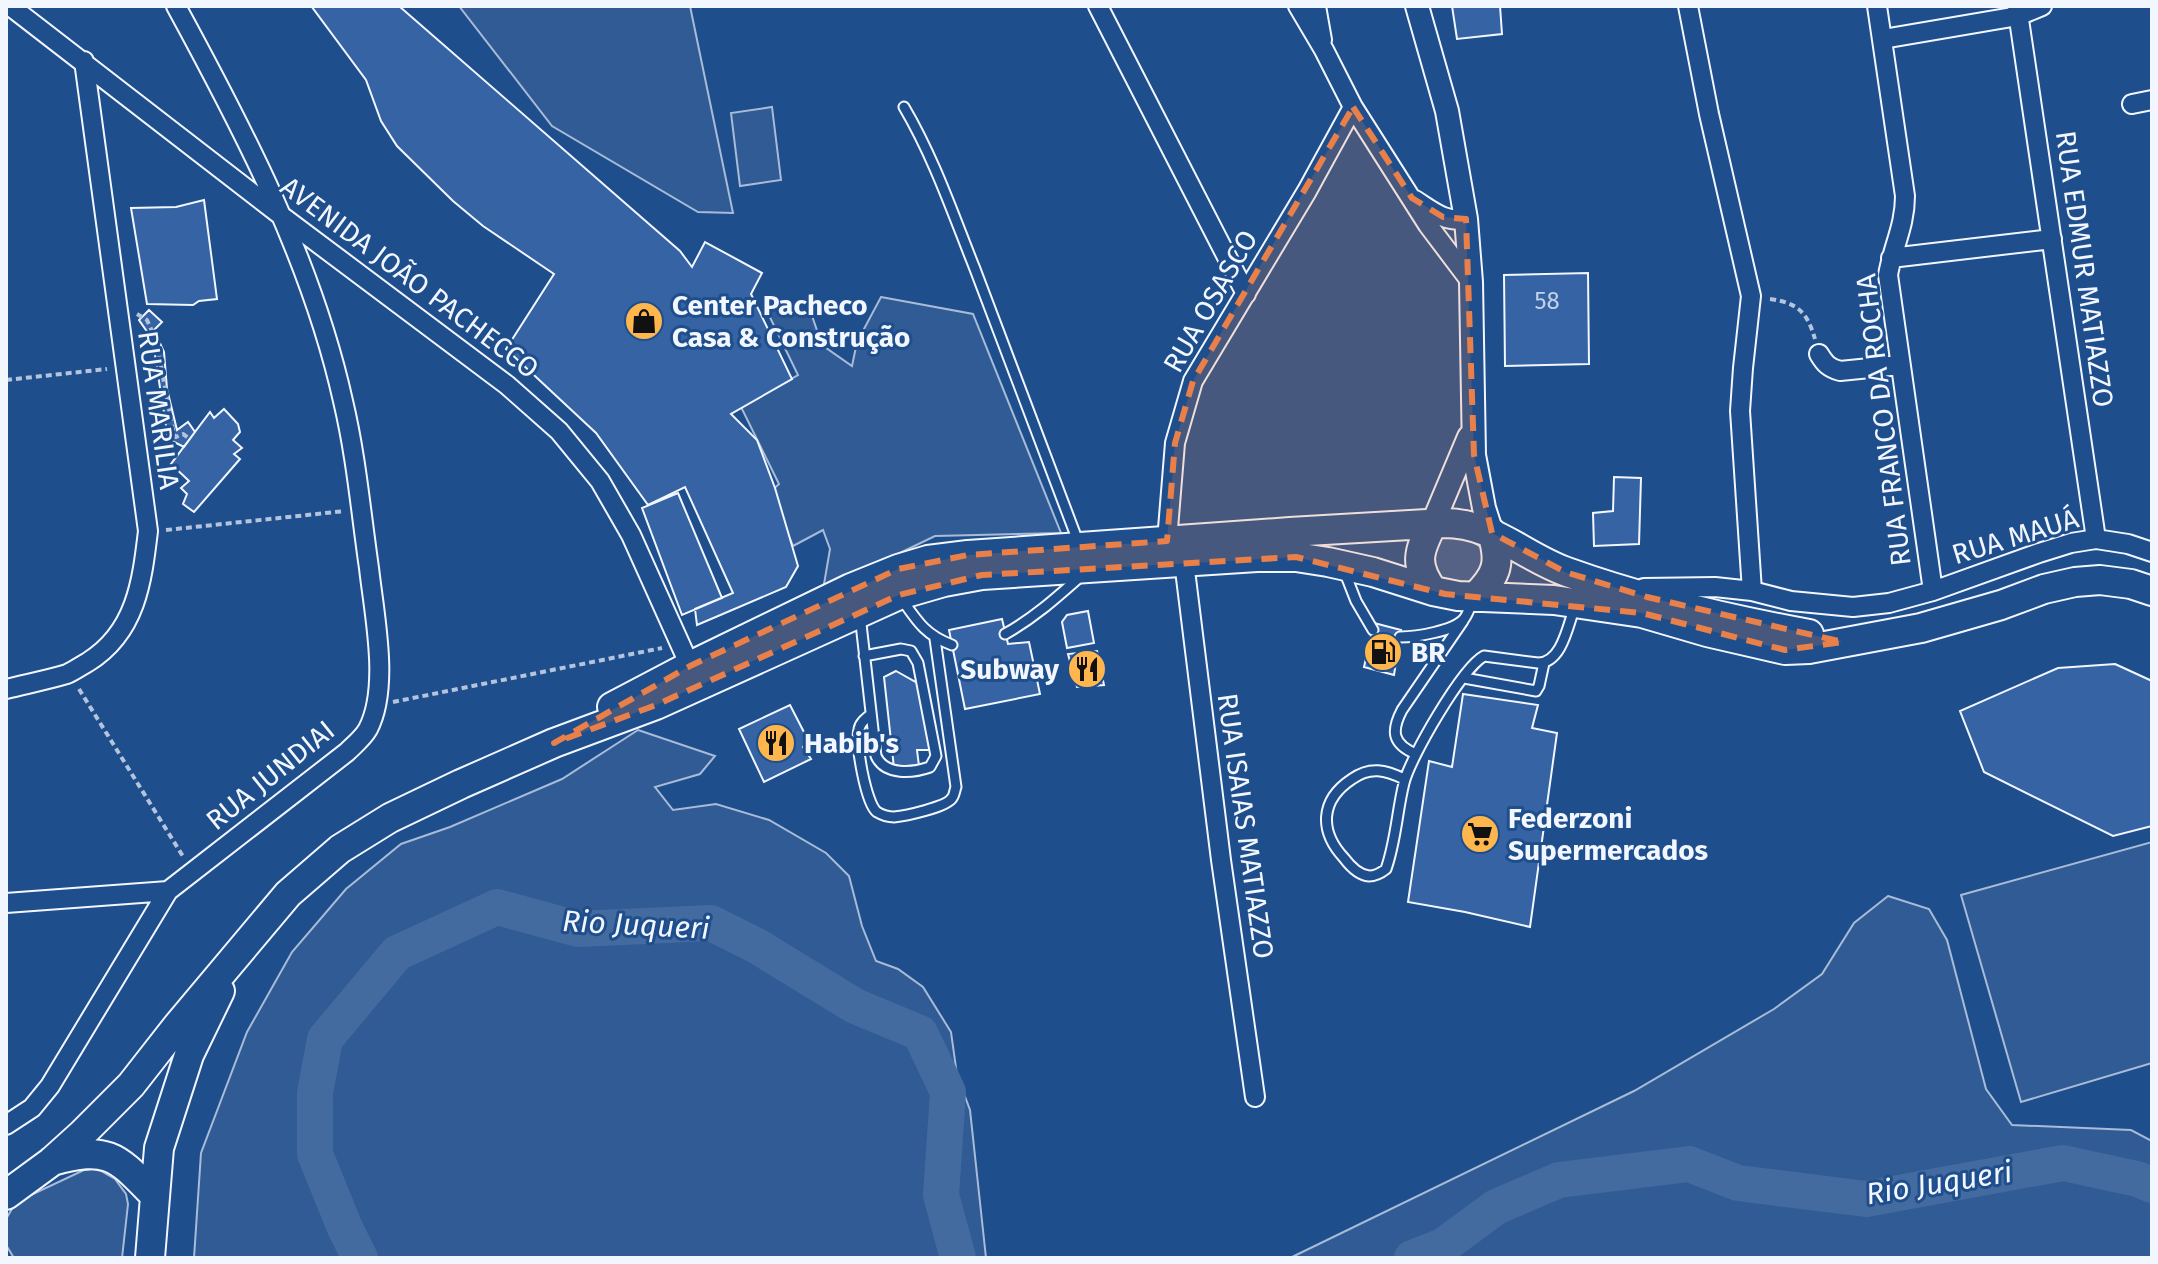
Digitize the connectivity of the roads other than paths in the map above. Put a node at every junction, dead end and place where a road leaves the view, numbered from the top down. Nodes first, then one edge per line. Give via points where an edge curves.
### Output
1 (10, 6) edge
2 (176, 6) edge
3 (1098, 6) edge
4 (1298, 6) edge
5 (1316, 6) edge
6 (1417, 6) edge
7 (1688, 6) edge
8 (1877, 6) edge
9 (2042, 6) edge
10 (2018, 11) edge
11 (1883, 39) junction
12 (1324, 50) junction
13 (84, 61) junction
14 (2152, 100) edge
15 (2132, 104) dead end
16 (904, 107) dead end
17 (1353, 107) junction
18 (1412, 198) junction
19 (283, 217) junction
20 (1466, 219) junction
21 (2052, 239) junction
22 (1891, 258) junction
23 (1471, 282) junction
24 (1246, 294) junction
25 (1819, 354) road end
26 (1900, 365) junction
27 (1473, 424) junction
28 (1432, 525) junction
29 (1492, 533) junction
30 (2096, 539) junction
31 (1176, 551) junction
32 (2152, 552) edge
33 (1085, 557) junction
34 (1343, 565) junction
35 (1619, 588) junction
36 (1433, 591) junction
37 (1752, 591) junction
38 (1933, 591) junction
39 (2152, 591) edge
40 (899, 595) junction
41 (1577, 602) junction
42 (1469, 609) junction
43 (860, 612) junction
44 (1373, 630) dead end
45 (1005, 634) dead end
46 (1400, 637) dead end
47 (935, 639) junction
48 (1843, 642) junction
49 (952, 645) dead end
50 (685, 655) junction
51 (864, 656) junction
52 (1544, 663) junction
53 (1464, 678) junction
54 (6, 689) edge
55 (870, 715) junction
56 (554, 743) junction
57 (1416, 754) junction
58 (1404, 779) junction
59 (168, 891) junction
60 (6, 903) edge
61 (240, 951) junction
62 (1255, 1097) dead end
63 (6, 1125) edge
64 (51, 1162) junction
65 (11, 1187) edge
66 (155, 1196) junction
67 (150, 1258) edge

1 - 13 street, AVENIDA JOÃO PACHECCO
2 - 19 street, RUA JUNDIAI
3 - 24 street
4 - 12 street
5 - 12 street
6 - 20 street via 1447,111
7 - 37 street via 1751,296 1740,411
8 - 11 street, RUA FRANCO DA ROCHA
9 - 10 street
10 - 11 street
10 - 21 street, RUA EDMUR MATIAZZO
11 - 22 street, RUA FRANCO DA ROCHA via 1905,196 1905,215
12 - 17 street
13 - 19 street, AVENIDA JOÃO PACHECCO
13 - 54 street, RUA MARILIA via 148,531 142,578 116,640 70,673
14 - 15 street
16 - 33 lane via 950,206
17 - 18 street
17 - 24 street, RUA OSASCO
18 - 20 street via 1453,221
18 - 23 street
19 - 50 street, AVENIDA JOÃO PACHECCO via 507,385 559,431 600,481 623,521
19 - 59 street, RUA JUNDIAI via 344,401 379,653 376,705 367,731 347,752
20 - 23 street
21 - 22 street
21 - 30 street, RUA EDMUR MATIAZZO
22 - 26 street, RUA FRANCO DA ROCHA via 1888,275
23 - 27 street
24 - 31 street, RUA OSASCO via 1193,381 1175,443
25 - 26 street via 1824,364 1840,371
26 - 38 street, RUA FRANCO DA ROCHA
27 - 28 street
27 - 29 street via 1474,455
28 - 29 main road via 1456,523
28 - 31 main road
28 - 36 main road via 1419,561
29 - 35 main road via 1537,560
29 - 42 main road via 1496,570
30 - 32 street, RUA MAUÁ
30 - 38 street, RUA MAUÁ
31 - 33 main road
31 - 34 main road via 1296,557
31 - 62 street, RUA ISAIAS MATIAZZO
33 - 40 main road
33 - 45 lane via 1049,604
33 - 50 main road via 928,560
34 - 36 main road
34 - 44 lane
35 - 37 street, RUA MAUÁ
35 - 48 main road via 1668,604
36 - 42 main road
37 - 38 street, RUA MAUÁ via 1853,607
39 - 48 main road via 2100,580 2075,582 1921,628
40 - 43 main road
40 - 47 lane
41 - 42 main road
41 - 48 main road via 1785,650
41 - 52 lane via 1557,653
42 - 46 lane via 1445,629
42 - 57 lane via 1395,723 1400,745
43 - 51 lane
43 - 56 main road via 656,705
47 - 49 lane
47 - 55 lane via 956,787 953,798 945,805 896,817 874,810 858,739
50 - 56 main road
51 - 55 lane
51 - 55 lane via 907,649 914,656 934,763 914,771 885,768 876,756
52 - 53 lane via 1484,656
52 - 53 lane via 1536,691
53 - 57 lane
56 - 61 main road via 390,818 340,849 288,894
57 - 58 lane
58 - 58 lane via 1388,771 1359,773 1335,793 1328,807 1330,842 1361,873 1374,875 1386,869
59 - 60 street
59 - 63 street, RUA JUNDIAI via 50,1086 32,1108
61 - 64 main road via 131,1085
61 - 66 main road via 189,1055 159,1148
64 - 65 main road
64 - 66 main road via 85,1154 115,1159
66 - 67 main road

